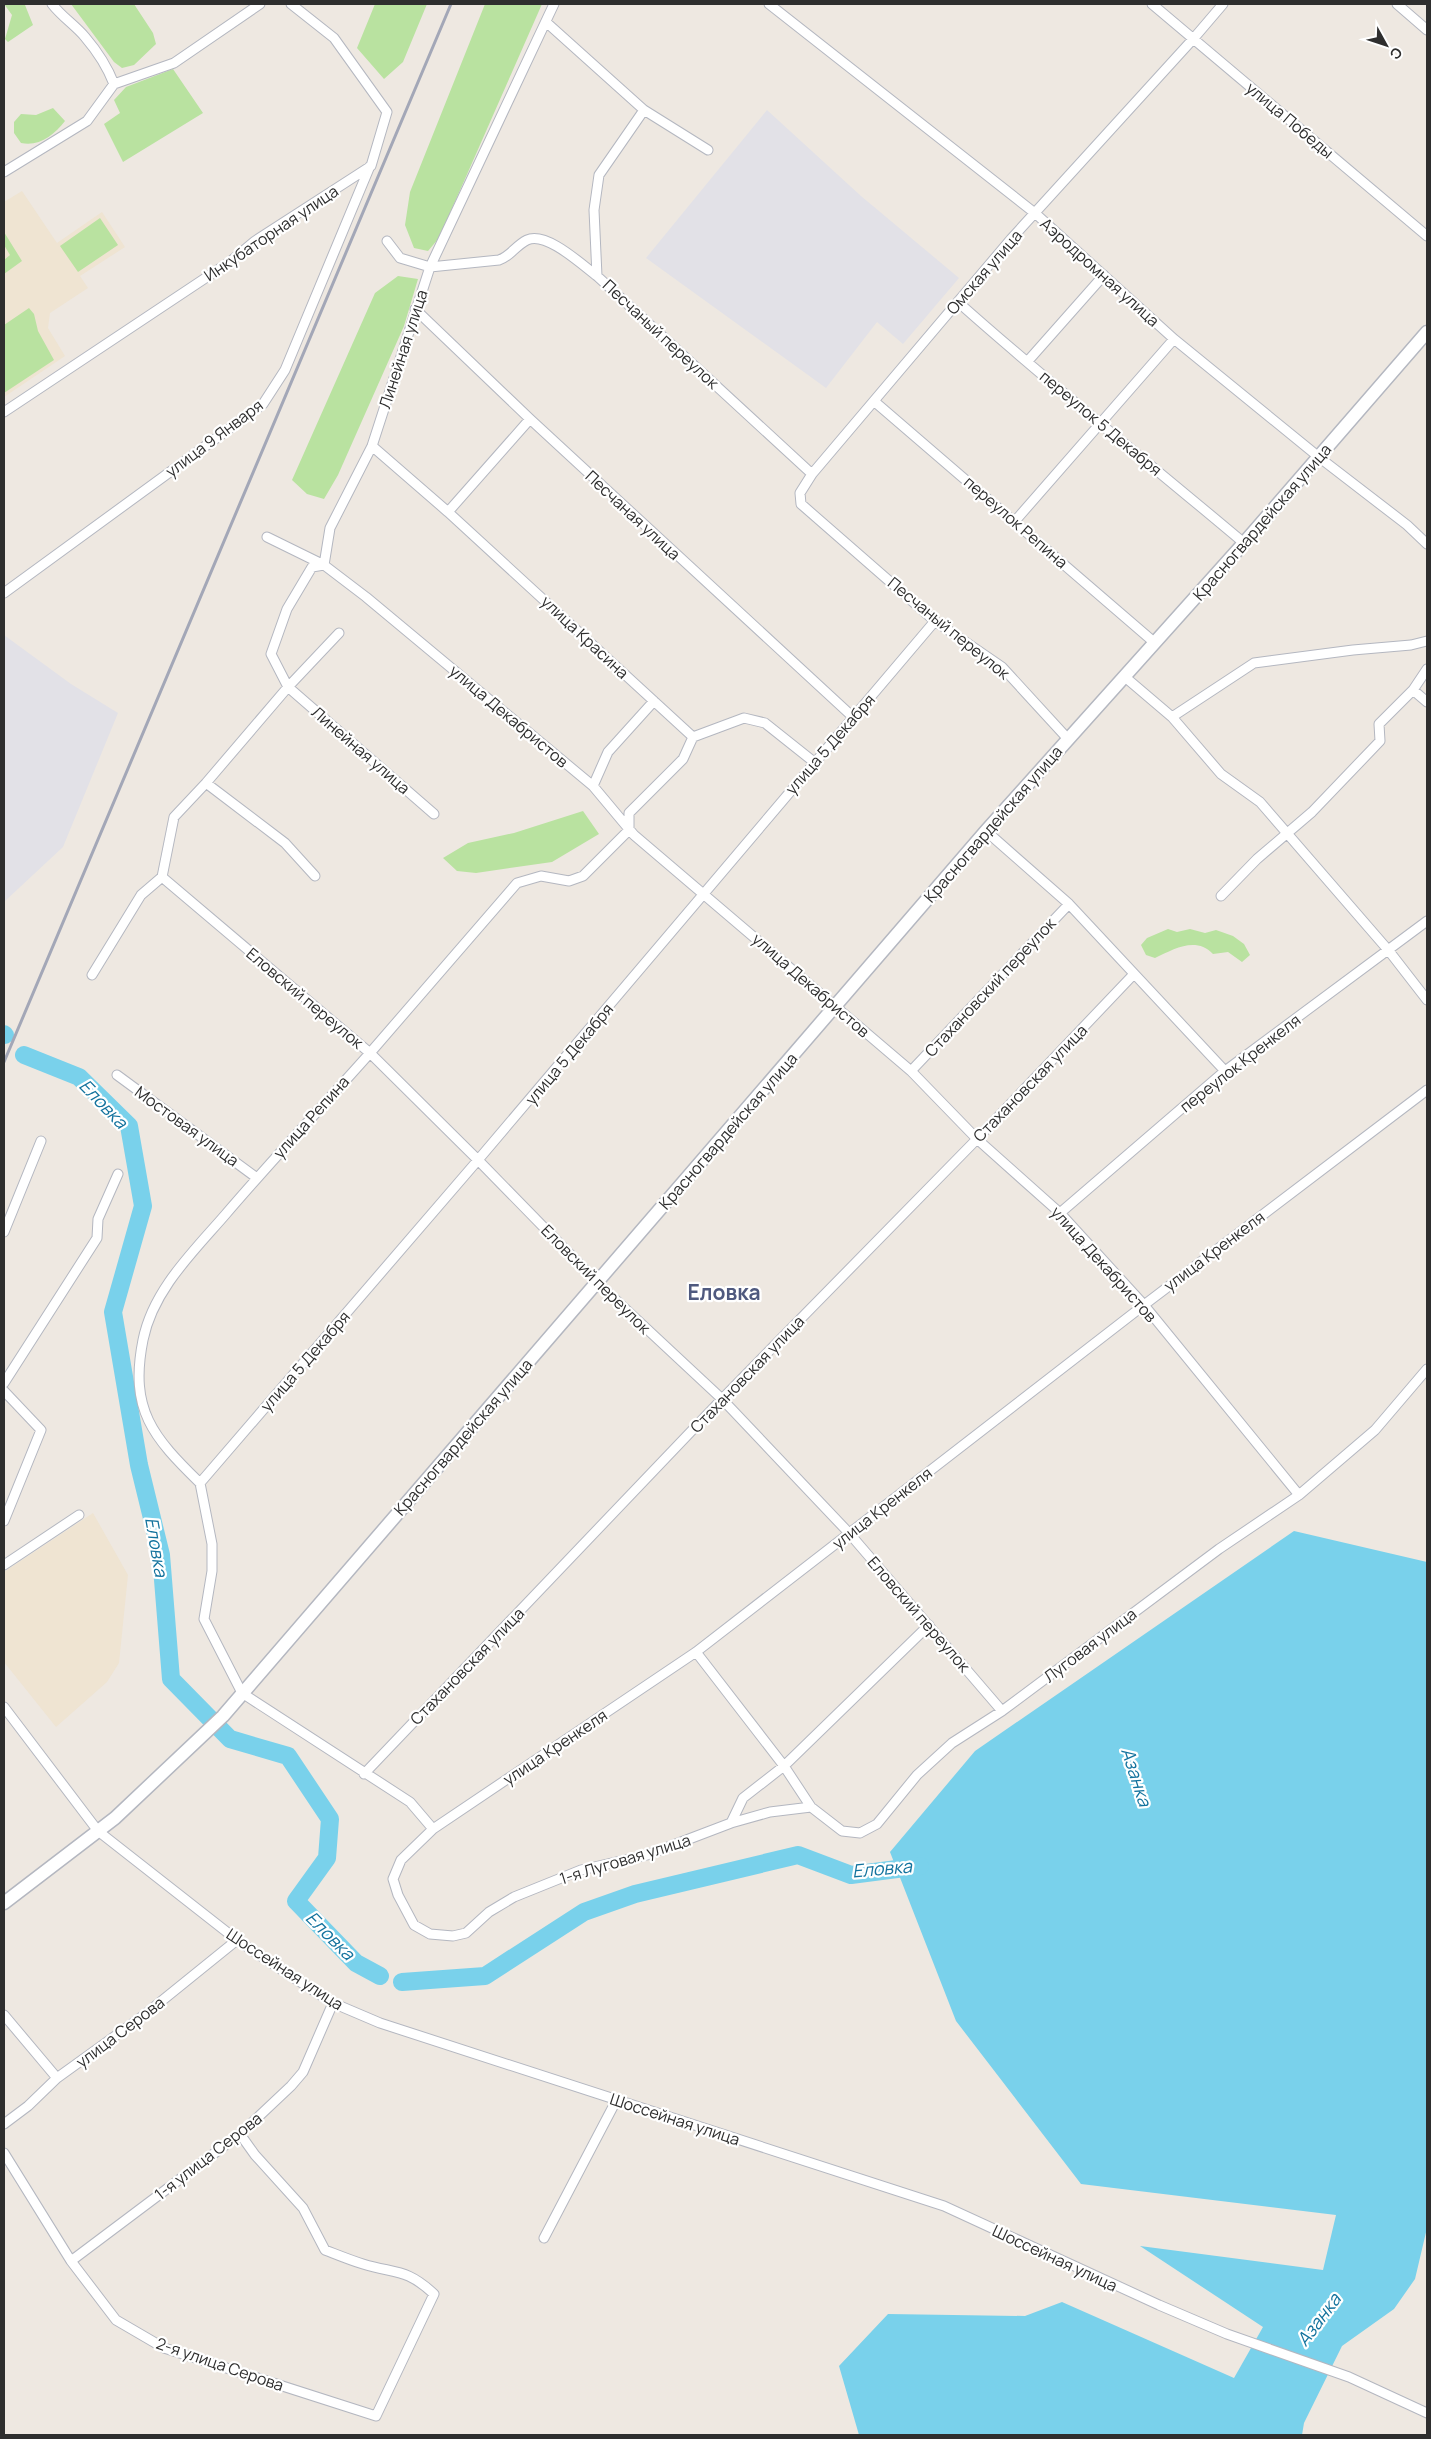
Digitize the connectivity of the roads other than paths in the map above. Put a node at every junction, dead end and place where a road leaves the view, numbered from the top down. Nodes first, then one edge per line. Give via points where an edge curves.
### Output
1 (52, 4) edge
2 (260, 4) edge
3 (291, 4) edge
4 (554, 4) edge
5 (1152, 4) edge
6 (1223, 4) edge
7 (1397, 4) edge
8 (775, 5) edge
9 (546, 22) junction
10 (1427, 30) edge
11 (1194, 38) junction
12 (114, 84) junction
13 (644, 110) junction
14 (708, 150) dead end
15 (371, 166) junction
16 (4, 172) edge
17 (1036, 214) junction
18 (1427, 236) edge
19 (387, 241) dead end
20 (430, 267) junction
21 (1104, 275) junction
22 (597, 276) junction
23 (958, 302) junction
24 (416, 309) junction
25 (1427, 332) edge
26 (1174, 339) junction
27 (1026, 362) junction
28 (875, 402) junction
29 (4, 412) edge
30 (530, 420) junction
31 (1101, 422) junction
32 (372, 446) junction
33 (1320, 458) junction
34 (812, 474) junction
35 (801, 504) joint
36 (448, 512) junction
37 (1015, 521) junction
38 (267, 537) dead end
39 (1244, 543) junction
40 (1427, 544) edge
41 (324, 565) junction
42 (4, 593) edge
43 (935, 621) junction
44 (339, 633) dead end
45 (1427, 641) edge
46 (1155, 643) junction
47 (1427, 669) edge
48 (1125, 676) junction
49 (288, 686) junction
50 (1413, 690) junction
51 (654, 700) junction
52 (1427, 702) edge
53 (1172, 716) junction
54 (854, 718) junction
55 (693, 737) junction
56 (1068, 739) junction
57 (814, 762) junction
58 (206, 783) junction
59 (593, 786) junction
60 (434, 814) dead end
61 (629, 830) junction
62 (986, 831) junction
63 (1288, 833) junction
64 (316, 876) dead end
65 (162, 877) junction
66 (704, 895) junction
67 (1221, 896) dead end
68 (1069, 904) junction
69 (1427, 922) edge
70 (1389, 950) junction
71 (92, 975) dead end
72 (1133, 975) junction
73 (1427, 1000) edge
74 (836, 1006) junction
75 (370, 1053) junction
76 (910, 1071) junction
77 (1225, 1071) junction
78 (117, 1075) dead end
79 (1424, 1093) edge
80 (1427, 1104) edge
81 (977, 1139) junction
82 (41, 1141) dead end
83 (478, 1160) junction
84 (118, 1174) dead end
85 (257, 1178) junction
86 (1060, 1213) junction
87 (4, 1232) edge
88 (597, 1282) junction
89 (1144, 1305) junction
90 (1427, 1370) edge
91 (4, 1383) edge
92 (4, 1391) edge
93 (722, 1399) junction
94 (200, 1483) junction
95 (1299, 1495) junction
96 (79, 1515) dead end
97 (4, 1520) edge
98 (849, 1533) junction
99 (4, 1565) edge
100 (929, 1624) junction
101 (696, 1652) junction
102 (242, 1693) junction
103 (4, 1707) edge
104 (1002, 1711) junction
105 (784, 1766) junction
106 (364, 1774) junction
107 (811, 1807) junction
108 (731, 1823) junction
109 (433, 1829) junction
110 (98, 1831) junction
111 (4, 1903) edge
112 (430, 1934) joint
113 (237, 1940) junction
114 (332, 2003) junction
115 (4, 2015) edge
116 (57, 2078) junction
117 (617, 2100) junction
118 (4, 2124) edge
119 (240, 2134) junction
120 (4, 2153) edge
121 (544, 2238) dead end
122 (71, 2261) junction
123 (1427, 2413) edge

1 - 12 street via 84,36 108,68
2 - 12 street via 174,63
3 - 15 street via 334,38 387,112
4 - 9 street, Линейная улица
5 - 11 street, улица Победы
6 - 11 street, Омская улица
7 - 10 street
8 - 17 street, Аэродромная улица
9 - 13 street
9 - 20 street, Линейная улица
11 - 17 street, Омская улица
11 - 18 street, улица Победы
12 - 16 street via 86,121
13 - 14 street
13 - 22 street via 599,175 594,210
15 - 29 street, Инкубаторная улица via 254,241 231,261
15 - 42 street, улица 9 Января via 285,370 263,404
17 - 21 street, Аэродромная улица
17 - 23 street, Омская улица
19 - 20 street via 400,258
20 - 22 street, Песчаный переулок via 499,260 509,257 519,244 533,238 546,240
20 - 24 street, Линейная улица
21 - 26 street, Аэродромная улица
21 - 27 street
22 - 34 street, Песчаный переулок
23 - 27 street, переулок 5 Декабря
23 - 28 street, Омская улица
24 - 30 street, Песчаная улица
24 - 32 street, Линейная улица
25 - 33 main road, Красногвардейская улица
26 - 31 street
26 - 33 street, Аэродромная улица
27 - 31 street, переулок 5 Декабря
28 - 34 street, Омская улица
28 - 37 street, переулок Репина
30 - 36 street
30 - 54 street, Песчаная улица
31 - 37 street
31 - 39 street, переулок 5 Декабря
32 - 36 street, улица Красина
32 - 41 street, Линейная улица via 330,528
33 - 39 main road, Красногвардейская улица
33 - 40 street, Аэродромная улица
34 - 35 street, Омская улица via 800,492
35 - 43 street, Песчаный переулок
36 - 51 street, улица Красина
37 - 46 street, переулок Репина
38 - 41 street, улица Декабристов
39 - 46 main road, Красногвардейская улица
41 - 49 street, Линейная улица via 312,567 287,609 271,654
41 - 59 street, улица Декабристов
43 - 54 street, улица 5 Декабря
43 - 56 street, Песчаный переулок via 1002,667
44 - 49 street
45 - 53 street via 1254,662
46 - 48 main road, Красногвардейская улица
47 - 50 street
48 - 53 street
48 - 56 main road, Красногвардейская улица
49 - 58 street
49 - 60 street, Линейная улица
50 - 52 street
50 - 63 street via 1379,724 1380,741
51 - 55 street, улица Красина
51 - 59 street via 608,752
53 - 63 street via 1221,774 1260,802
54 - 57 street, улица 5 Декабря
55 - 57 street via 744,718 765,722
55 - 61 street via 683,760 629,813
56 - 62 main road, Красногвардейская улица
57 - 66 street, улица 5 Декабря
58 - 64 street via 285,843
58 - 65 street via 174,817
59 - 61 street, улица Декабристов
61 - 66 street, улица Декабристов
61 - 75 street, улица Репина via 583,876 569,881 541,876 517,884
62 - 68 street
62 - 74 main road, Красногвардейская улица
63 - 67 street
63 - 70 street
65 - 71 street via 141,895
65 - 75 street, Еловский переулок
66 - 74 street, улица Декабристов
66 - 83 street, улица 5 Декабря
68 - 72 street
68 - 76 street, Стахановский переулок
69 - 70 street, переулок Кренкеля
70 - 73 street
70 - 77 street, переулок Кренкеля
72 - 77 street
72 - 81 street, Стахановская улица
74 - 76 street, улица Декабристов
74 - 88 main road, Красногвардейская улица
75 - 83 street, Еловский переулок
75 - 85 street, улица Репина
76 - 81 street, улица Декабристов
77 - 86 street, переулок Кренкеля
78 - 85 street, Мостовая улица
79 - 80 street
79 - 89 street, улица Кренкеля
81 - 86 street, улица Декабристов
81 - 93 street, Стахановская улица
82 - 87 street
83 - 88 street, Еловский переулок
83 - 94 street, улица 5 Декабря
84 - 91 street via 98,1219 97,1238
85 - 94 street, улица Репина via 173,1276 151,1314 143,1341 139,1388 142,1410 153,1431
86 - 89 street, улица Декабристов
88 - 93 street, Еловский переулок
88 - 102 main road, Красногвардейская улица
89 - 95 street, улица Декабристов
89 - 98 street, улица Кренкеля
90 - 95 street, Луговая улица via 1375,1430
92 - 97 street via 41,1430
93 - 98 street, Еловский переулок
93 - 106 street, Стахановская улица
94 - 102 street via 212,1544 212,1570 204,1619
95 - 104 street, Луговая улица via 1211,1555
96 - 99 street
98 - 100 street, Еловский переулок
98 - 101 street, улица Кренкеля
100 - 104 street, Еловский переулок
100 - 105 street
101 - 105 street, Луговая улица
101 - 109 street, улица Кренкеля
102 - 106 street
102 - 110 main road, Красногвардейская улица via 223,1716
103 - 110 street, Шоссейная улица
104 - 107 street, Луговая улица via 952,1743 917,1775 877,1824 860,1833 842,1831
105 - 107 street, Луговая улица
105 - 108 street via 743,1798
106 - 109 street via 410,1802
107 - 108 street via 770,1812
108 - 112 street, 1-я Луговая улица via 647,1855 581,1870 514,1897 489,1912 466,1933 453,1936
109 - 112 street, улица Кренкеля via 401,1860 393,1880 414,1925
110 - 111 main road, Красногвардейская улица
110 - 113 street, Шоссейная улица
113 - 114 street, Шоссейная улица
113 - 116 street, улица Серова via 143,2016
114 - 117 street, Шоссейная улица via 380,2023
114 - 119 street, 1-я улица Серова via 303,2072
115 - 116 street
116 - 118 street, улица Серова
117 - 121 street
117 - 123 street, Шоссейная улица via 944,2206 1159,2306 1349,2377
119 - 122 street, 1-я улица Серова
119 - 122 street, 2-я улица Серова via 255,2156 303,2208 325,2250 418,2279 434,2294 376,2416 164,2348 116,2320
120 - 122 street, 2-я улица Серова

